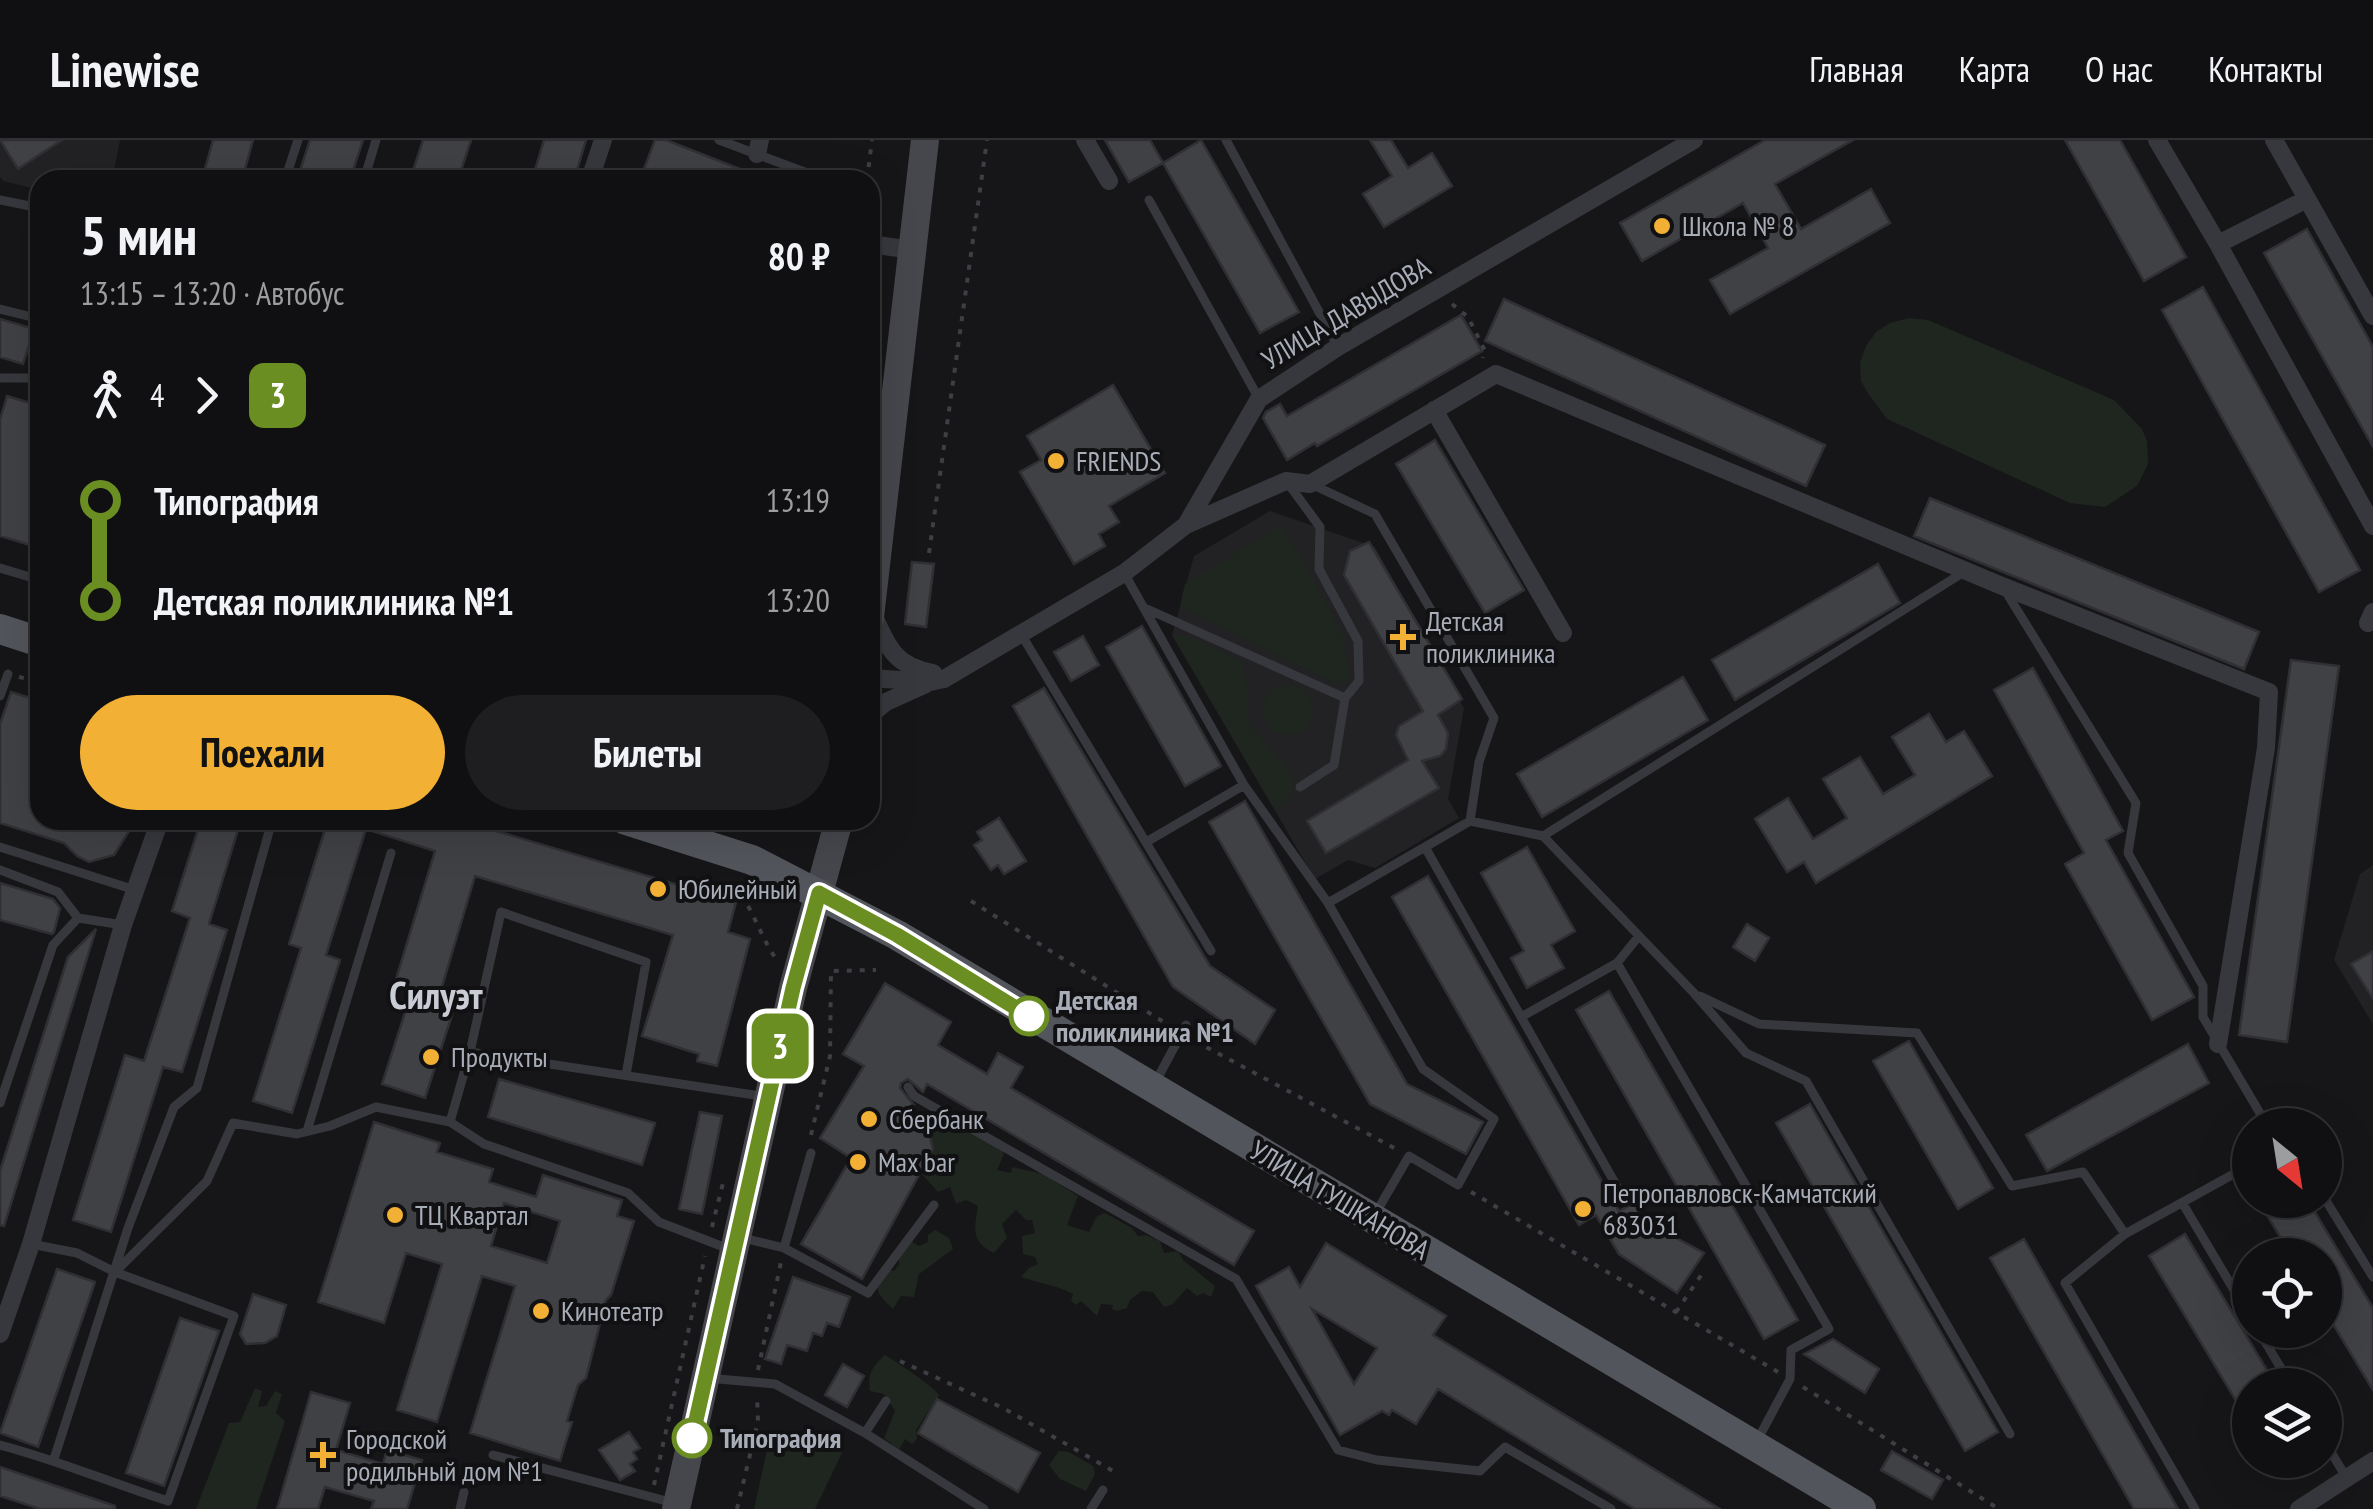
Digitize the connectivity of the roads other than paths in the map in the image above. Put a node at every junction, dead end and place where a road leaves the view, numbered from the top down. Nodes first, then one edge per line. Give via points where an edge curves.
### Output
1 (298, 140) edge
2 (376, 140) edge
3 (603, 140) edge
4 (719, 140) edge
5 (925, 140) edge
6 (1085, 140) edge
7 (1226, 140) edge
8 (1694, 140) edge
9 (2156, 140) edge
10 (2274, 140) edge
11 (759, 147) edge
12 (289, 170) edge
13 (367, 170) edge
14 (595, 170) edge
15 (806, 170) edge
16 (1109, 181) dead end
17 (2307, 199) junction
18 (0, 200) edge
19 (1149, 200) dead end
20 (30, 206) edge
21 (2218, 244) junction
22 (880, 245) edge
23 (912, 250) junction
24 (0, 308) edge
25 (30, 316) edge
26 (2373, 316) edge
27 (1338, 347) junction
28 (0, 378) edge
29 (30, 378) edge
30 (1258, 398) junction
31 (1434, 410) junction
32 (1286, 482) junction
33 (1310, 484) junction
34 (1186, 525) junction
35 (2373, 526) edge
36 (880, 531) edge
37 (0, 568) edge
38 (1966, 571) junction
39 (1124, 573) junction
40 (30, 577) edge
41 (2002, 586) junction
42 (1144, 608) junction
43 (0, 629) edge
44 (880, 629) edge
45 (1563, 633) dead end
46 (1021, 634) junction
47 (30, 639) edge
48 (958, 673) junction
49 (8, 674) dead end
50 (880, 679) edge
51 (930, 682) junction
52 (0, 696) edge
53 (1345, 698) junction
54 (880, 706) edge
55 (1244, 785) junction
56 (1300, 788) dead end
57 (1470, 821) junction
58 (157, 830) edge
59 (269, 830) edge
60 (659, 830) edge
61 (835, 830) edge
62 (1543, 836) junction
63 (1148, 841) junction
64 (0, 847) edge
65 (1425, 847) junction
66 (391, 853) dead end
67 (0, 870) edge
68 (136, 890) junction
69 (819, 893) junction
70 (1328, 903) junction
71 (78, 918) junction
72 (123, 926) junction
73 (1639, 936) junction
74 (1211, 951) dead end
75 (1618, 964) junction
76 (1693, 992) junction
77 (1521, 1017) junction
78 (1184, 1029) road end
79 (2218, 1044) junction
80 (470, 1052) junction
81 (626, 1075) junction
82 (908, 1087) dead end
83 (1152, 1088) junction
84 (769, 1098) junction
85 (0, 1103) edge
86 (2257, 1108) edge
87 (450, 1122) junction
88 (307, 1132) junction
89 (811, 1153) dead end
90 (2232, 1175) edge
91 (1624, 1199) dead end
92 (2182, 1204) junction
93 (934, 1205) dead end
94 (1372, 1218) junction
95 (2337, 1218) edge
96 (2125, 1234) junction
97 (726, 1243) junction
98 (31, 1244) junction
99 (784, 1248) junction
100 (115, 1272) junction
101 (2373, 1277) edge
102 (2232, 1287) edge
103 (3, 1312) edge
104 (704, 1378) junction
105 (886, 1401) dead end
106 (865, 1433) junction
107 (2010, 1434) dead end
108 (0, 1445) edge
109 (1754, 1446) junction
110 (493, 1455) dead end
111 (54, 1458) junction
112 (2373, 1461) edge
113 (2342, 1470) edge
114 (2346, 1477) junction
115 (1103, 1490) dead end
116 (464, 1492) dead end
117 (668, 1503) edge
118 (460, 1509) edge
119 (984, 1509) edge
120 (1091, 1509) edge
121 (1612, 1509) edge
122 (1860, 1509) edge
123 (2195, 1509) edge
124 (2299, 1509) edge

1 - 12 lane
2 - 13 lane
3 - 14 street
4 - 11 lane
5 - 23 main road
6 - 16 street
7 - 27 lane
8 - 27 street, УЛИЦА ДАВЫДОВА
9 - 21 street
10 - 17 street
11 - 15 lane
17 - 21 street
17 - 26 street
18 - 20 lane
19 - 30 lane
21 - 35 street
22 - 23 street
23 - 36 main road
24 - 25 lane
27 - 30 street, УЛИЦА ДАВЫДОВА
28 - 29 lane
30 - 34 street, УЛИЦА ДАВЫДОВА
31 - 33 street
31 - 38 street via 1496,374
31 - 45 street
32 - 33 street
32 - 34 street
32 - 53 lane via 1320,527 1319,568 1358,641 1359,680
33 - 57 lane via 1375,514 1494,718
34 - 39 street, УЛИЦА ДАВЫДОВА
37 - 40 lane
38 - 41 street
38 - 62 lane
39 - 42 lane
39 - 46 street, УЛИЦА ДАВЫДОВА
41 - 79 lane via 2136,803 2128,853 2202,986 2203,1017
41 - 79 street via 2269,692 2266,748
42 - 53 lane
42 - 55 lane
43 - 47 main road
44 - 48 street via 890,650 915,670
46 - 48 street, УЛИЦА ДАВЫДОВА
46 - 63 lane
48 - 51 street, УЛИЦА ДАВЫДОВА
49 - 52 lane
50 - 51 street, УЛИЦА ДАВЫДОВА
51 - 54 street
53 - 56 lane via 1334,765
55 - 63 lane
55 - 70 lane
57 - 62 lane
57 - 65 lane
58 - 68 street
59 - 100 lane via 196,1088 174,1106
60 - 69 main road, УЛИЦА ТУШКАНОВА via 732,852
61 - 69 main road
62 - 73 lane
63 - 74 lane
64 - 68 lane
65 - 70 lane
65 - 77 lane
66 - 88 lane
67 - 71 lane via 58,892
68 - 72 street
69 - 83 main road, УЛИЦА ТУШКАНОВА
69 - 84 main road
70 - 94 lane via 1423,1069 1494,1119 1458,1184 1409,1156
71 - 72 lane
71 - 85 lane via 53,945
72 - 98 street
73 - 75 lane
73 - 76 lane
75 - 77 lane
75 - 109 lane via 1829,1329 1791,1350 1790,1379
76 - 96 lane via 1759,1024 1917,1033 2012,1186 2083,1172
76 - 107 lane via 1746,1053 1806,1081
77 - 91 lane
78 - 83 lane
79 - 86 lane
80 - 81 lane
80 - 81 lane via 501,912 646,962
80 - 87 lane
81 - 84 lane
82 - 121 lane via 1236,1279 1338,1450 1480,1470 1505,1447
83 - 94 main road, УЛИЦА ТУШКАНОВА
84 - 97 main road
87 - 88 lane via 376,1106
87 - 97 lane via 484,1144 628,1193 659,1222
88 - 100 lane via 233,1123 207,1181
89 - 99 lane
90 - 92 lane
92 - 96 lane
92 - 102 lane
93 - 99 lane via 868,1293
94 - 109 main road, УЛИЦА ТУШКАНОВА
95 - 101 lane
96 - 123 lane via 2065,1283
97 - 99 lane
97 - 104 main road
98 - 100 lane via 76,1253
98 - 103 street
100 - 111 lane
100 - 111 lane via 234,1316 168,1500
104 - 106 lane via 775,1384
104 - 117 main road
105 - 106 lane
106 - 119 lane
108 - 111 lane
109 - 122 main road, УЛИЦА ТУШКАНОВА
110 - 117 lane
112 - 114 street
113 - 114 lane
114 - 124 street
115 - 120 lane
116 - 118 lane

